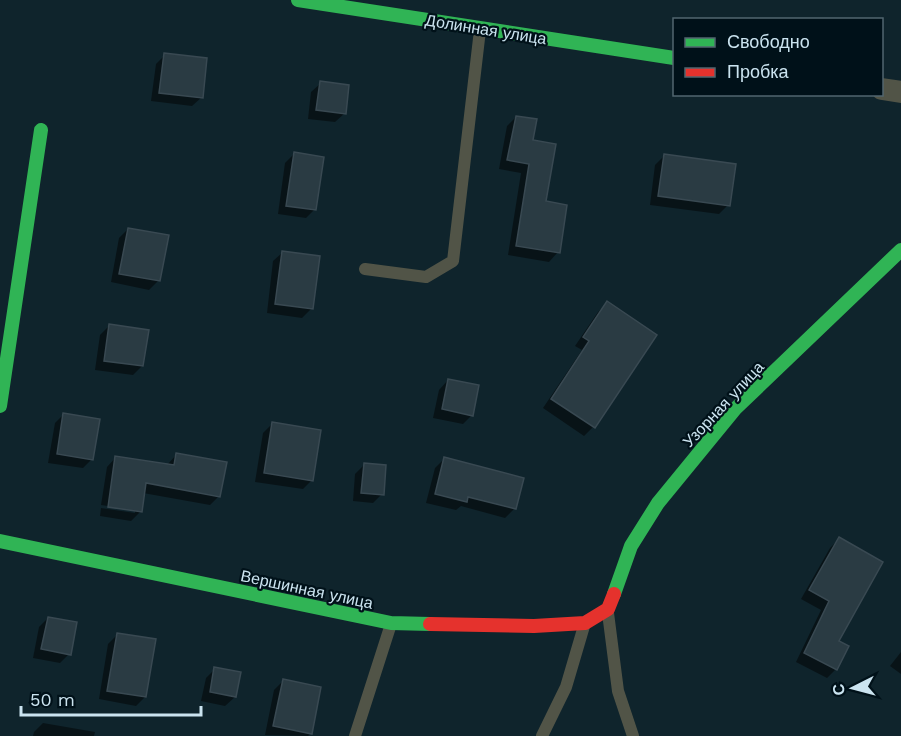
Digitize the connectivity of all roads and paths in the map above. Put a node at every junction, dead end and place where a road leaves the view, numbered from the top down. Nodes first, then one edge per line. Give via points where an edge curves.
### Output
1 (298, 0) edge
2 (480, 29) junction
3 (673, 58) edge
4 (883, 89) edge
5 (901, 92) edge
6 (41, 130) dead end
7 (901, 250) edge
8 (366, 269) dead end
9 (0, 406) edge
10 (0, 541) edge
11 (608, 609) junction
12 (392, 623) junction
13 (585, 624) junction
14 (355, 736) edge
15 (542, 736) edge
16 (633, 736) edge

1 - 2 street, Долинная улица
2 - 3 street, Долинная улица
2 - 8 lane via 453,261 426,277
4 - 5 street
6 - 9 street
7 - 11 street, Узорная улица via 735,409 683,472 631,546
10 - 12 street, Вершинная улица
11 - 13 street
11 - 16 lane via 618,691
12 - 13 street, Вершинная улица
12 - 14 lane
13 - 15 lane via 566,687

